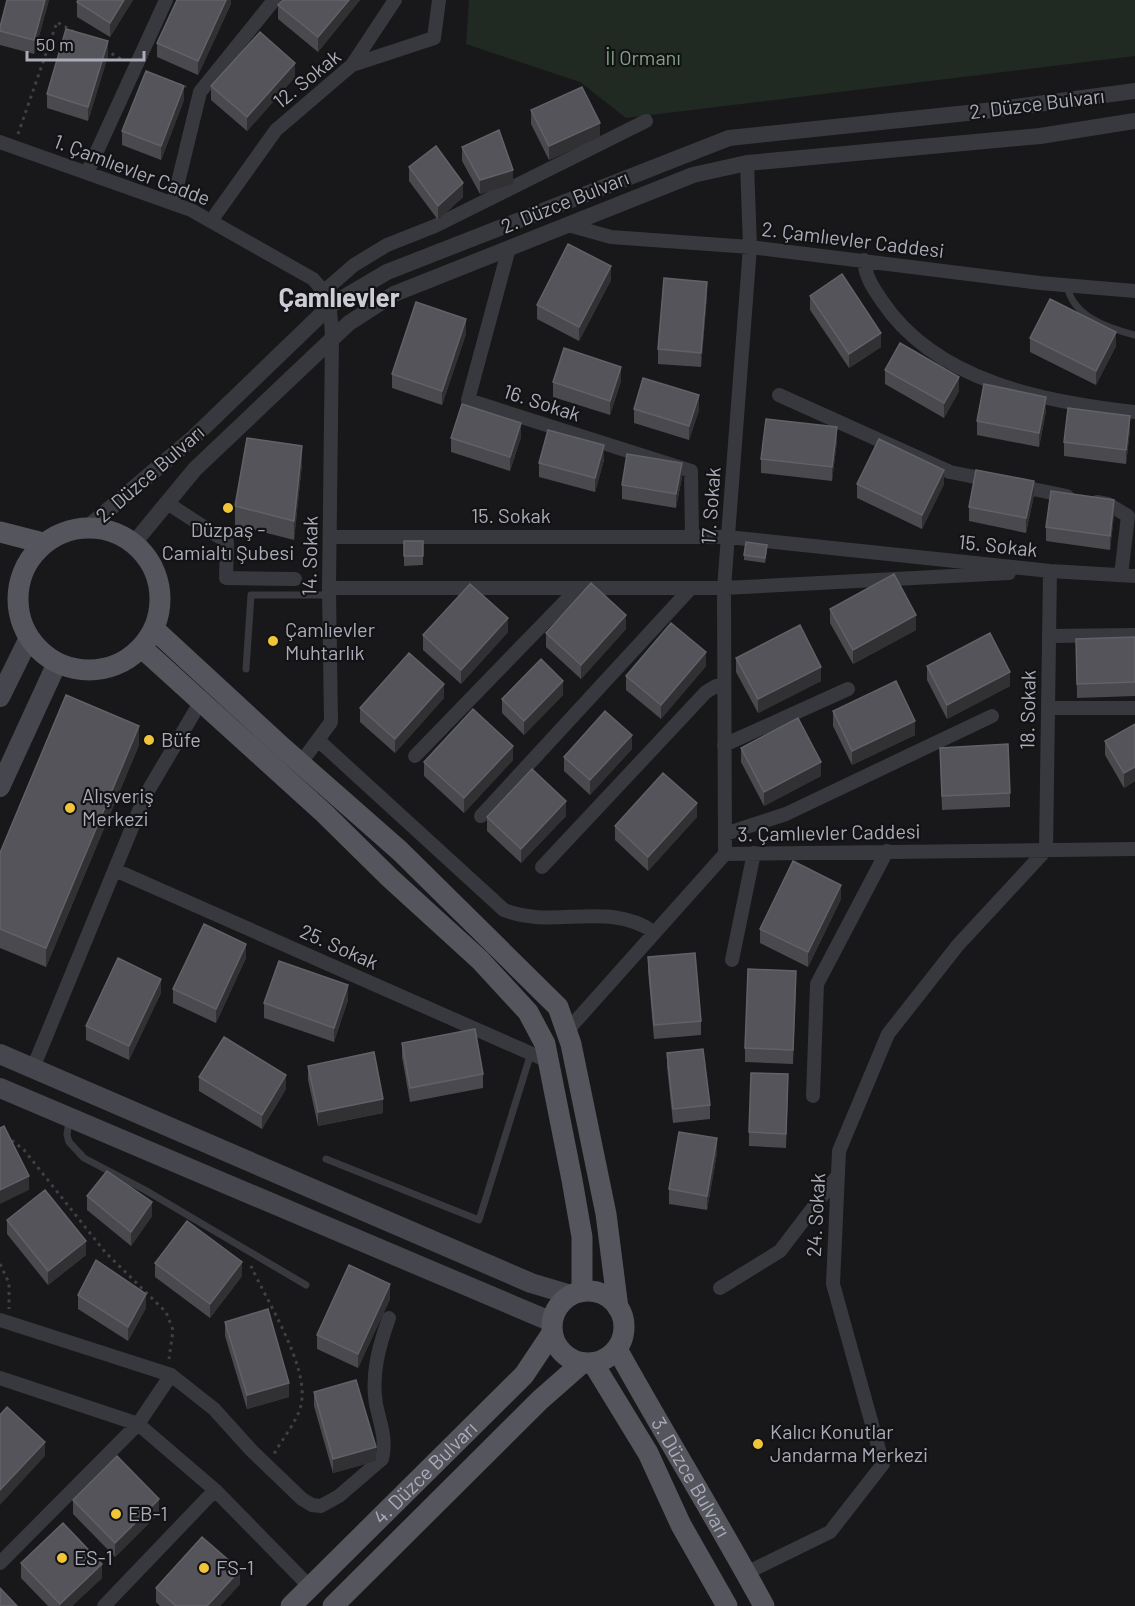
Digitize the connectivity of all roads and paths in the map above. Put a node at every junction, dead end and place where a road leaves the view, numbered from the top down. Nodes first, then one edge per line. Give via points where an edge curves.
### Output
1 (166, 0) edge
2 (274, 0) edge
3 (395, 0) edge
4 (439, 0) edge
5 (76, 33) edge
6 (96, 45) edge
7 (352, 65) junction
8 (135, 68) junction
9 (1135, 91) edge
10 (200, 92) junction
11 (646, 121) dead end
12 (1135, 121) edge
13 (0, 142) edge
14 (14, 147) junction
15 (747, 163) junction
16 (87, 173) junction
17 (173, 203) junction
18 (211, 221) junction
19 (568, 225) junction
20 (750, 247) junction
21 (509, 248) junction
22 (864, 260) junction
23 (1067, 285) junction
24 (1135, 291) edge
25 (327, 298) junction
26 (1135, 335) edge
27 (332, 338) junction
28 (779, 395) dead end
29 (1135, 412) edge
30 (167, 503) junction
31 (88, 527) junction
32 (0, 532) edge
33 (330, 537) junction
34 (692, 537) junction
35 (728, 537) junction
36 (43, 543) junction
37 (134, 543) junction
38 (1050, 571) junction
39 (1128, 575) edge
40 (295, 579) dead end
41 (578, 588) junction
42 (691, 588) junction
43 (724, 588) junction
44 (329, 591) junction
45 (0, 596) edge
46 (18, 609) junction
47 (154, 629) junction
48 (1135, 635) edge
49 (1049, 636) junction
50 (30, 638) junction
51 (142, 648) junction
52 (57, 663) junction
53 (246, 669) dead end
54 (724, 686) junction
55 (848, 689) dead end
56 (0, 698) edge
57 (201, 701) junction
58 (1048, 708) junction
59 (1135, 708) edge
60 (992, 716) dead end
61 (318, 740) junction
62 (724, 745) junction
63 (414, 756) dead end
64 (300, 764) junction
65 (0, 787) edge
66 (481, 816) dead end
67 (725, 834) junction
68 (1135, 849) edge
69 (1046, 850) junction
70 (888, 851) junction
71 (754, 853) junction
72 (725, 854) junction
73 (542, 867) dead end
74 (115, 870) junction
75 (654, 932) junction
76 (732, 960) dead end
77 (566, 1032) junction
78 (0, 1054) edge
79 (540, 1057) junction
80 (33, 1068) junction
81 (0, 1088) edge
82 (813, 1096) dead end
83 (70, 1118) junction
84 (0, 1131) edge
85 (326, 1159) dead end
86 (838, 1174) junction
87 (247, 1250) junction
88 (0, 1264) edge
89 (306, 1285) dead end
90 (720, 1288) dead end
91 (576, 1293) junction
92 (618, 1308) junction
93 (389, 1318) dead end
94 (4, 1321) edge
95 (552, 1328) junction
96 (617, 1349) junction
97 (588, 1364) junction
98 (168, 1374) junction
99 (0, 1378) edge
100 (138, 1424) junction
101 (267, 1466) junction
102 (215, 1490) junction
103 (0, 1563) edge
104 (746, 1573) junction
105 (310, 1587) junction
106 (104, 1606) edge
107 (291, 1606) edge
108 (333, 1606) edge
109 (727, 1606) edge
110 (764, 1606) edge

1 - 8 street
2 - 10 street
3 - 7 street
4 - 7 street, 12. Sokak via 434,38
5 - 14 path via 57,22
6 - 8 path
7 - 18 street, 12. Sokak via 276,130
8 - 10 path
8 - 16 street
9 - 25 street, 2. Düzce Bulvarı via 966,114 729,138
10 - 17 street
11 - 25 street via 387,245 354,265
12 - 15 street, 2. Düzce Bulvarı via 1040,136
13 - 14 street, 1. Çamlıevler Cadde
14 - 16 street, 1. Çamlıevler Cadde
15 - 19 street, 2. Düzce Bulvarı via 693,176
15 - 20 street, 17. Sokak
16 - 17 street, 1. Çamlıevler Cadde
17 - 18 street, 1. Çamlıevler Cadde
18 - 25 street, 1. Çamlıevler Cadde via 314,279
19 - 20 street, 2. Çamlıevler Caddesi via 611,237
19 - 21 street, 2. Düzce Bulvarı
20 - 22 street, 2. Çamlıevler Caddesi
20 - 35 street, 17. Sokak
21 - 27 street, 2. Düzce Bulvarı via 394,294
21 - 34 street, 16. Sokak via 468,400 691,471
22 - 23 street, 2. Çamlıevler Caddesi
22 - 29 street via 865,273 903,327 921,344 969,371 1022,393
23 - 24 street, 2. Çamlıevler Caddesi
23 - 26 lane via 1069,298 1090,317 1111,329
25 - 27 street, 14. Sokak
25 - 31 street, 2. Düzce Bulvarı via 194,437
27 - 30 street, 2. Düzce Bulvarı via 195,469
27 - 33 street, 14. Sokak
28 - 39 street via 950,472 1108,504 1128,516
30 - 37 street, 2. Düzce Bulvarı
30 - 40 street via 228,542 226,578
31 - 36 main road via 64,531
31 - 37 main road via 112,531
32 - 36 main road
33 - 34 street, 15. Sokak
33 - 44 street, 14. Sokak
34 - 35 street, 15. Sokak
35 - 38 street, 15. Sokak
35 - 43 street, 17. Sokak
36 - 46 main road via 27,562 21,577
37 - 47 main road via 150,560 159,582 161,606
38 - 39 street
38 - 43 street, 15. Sokak
38 - 49 street, 18. Sokak
41 - 42 street, 15. Sokak
41 - 44 street, 15. Sokak
41 - 63 street
42 - 43 street, 15. Sokak
42 - 66 street
43 - 54 street, 17. Sokak
44 - 53 lane via 251,595
44 - 61 street, 14. Sokak via 331,722
45 - 46 main road
46 - 50 main road
47 - 51 main road
47 - 64 main road
48 - 49 street
49 - 58 street, 18. Sokak
50 - 52 main road via 38,650
50 - 56 main road
51 - 52 main road via 124,662 102,670 79,670
51 - 57 main road
52 - 65 main road
54 - 62 street, 17. Sokak
54 - 73 street via 706,692
55 - 62 street
57 - 74 street via 145,796
57 - 79 main road via 480,960 528,1012 545,1044
58 - 59 street
58 - 69 street, 18. Sokak
60 - 67 street via 786,814
61 - 64 street, 14. Sokak
61 - 75 street via 504,910 534,917 618,916 633,919
62 - 67 street, 17. Sokak
64 - 77 main road via 400,851 558,1007
67 - 72 street, 17. Sokak
68 - 69 street, 3. Çamlıevler Caddesi
69 - 70 street, 3. Çamlıevler Caddesi
69 - 86 street, 24. Sokak via 958,945 888,1034 839,1151
70 - 71 street, 3. Çamlıevler Caddesi
70 - 82 street via 817,984
71 - 72 street, 3. Çamlıevler Caddesi
71 - 76 street
72 - 75 street, 3. Çamlıevler Caddesi
74 - 79 street, 25. Sokak
74 - 80 street
75 - 77 street, 3. Çamlıevler Caddesi
77 - 92 main road via 606,1214
78 - 80 main road
79 - 85 lane via 479,1220
79 - 91 main road via 582,1237
80 - 91 main road via 531,1283
81 - 83 main road
83 - 87 lane via 67,1135 78,1154
83 - 95 main road
84 - 98 path via 20,1145 105,1252 166,1312 173,1339
86 - 90 street via 780,1251
86 - 104 street, 24. Sokak via 833,1284 883,1464 830,1532
87 - 89 lane
87 - 101 path via 257,1279 279,1319 302,1386 300,1408
88 - 94 path via 9,1283
91 - 92 main road via 602,1294
91 - 95 main road via 562,1301
92 - 96 main road via 624,1328
93 - 101 street via 374,1377 384,1430 382,1459 339,1496 321,1506 302,1499
94 - 98 street
95 - 97 main road via 562,1353
95 - 105 main road, 4. Düzce Bulvarı via 524,1375
96 - 97 main road via 603,1361
96 - 104 main road, 3. Düzce Bulvarı
97 - 108 main road, 4. Düzce Bulvarı via 540,1400
97 - 109 main road, 3. Düzce Bulvarı via 648,1453 681,1525
98 - 100 street
98 - 101 street via 214,1409
99 - 100 street
100 - 102 street
100 - 103 street
102 - 105 street
102 - 106 street
104 - 110 main road, 3. Düzce Bulvarı
105 - 107 main road, 4. Düzce Bulvarı

